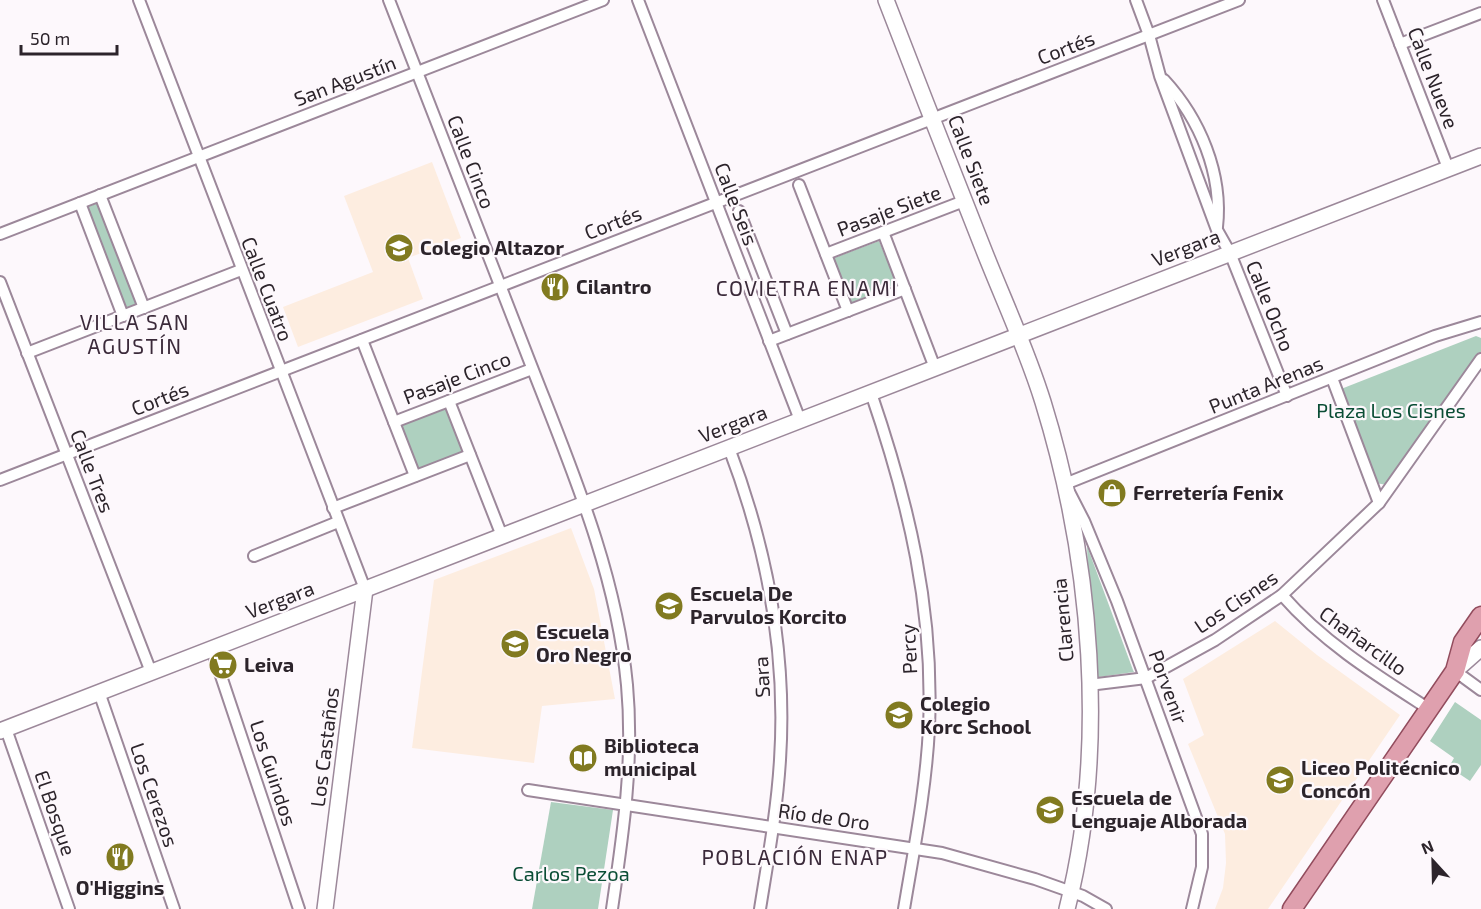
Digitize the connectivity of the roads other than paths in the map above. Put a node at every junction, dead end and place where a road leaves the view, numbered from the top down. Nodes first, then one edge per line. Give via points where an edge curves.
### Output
1 (139, 0) edge
2 (389, 0) edge
3 (603, 0) edge
4 (638, 0) edge
5 (886, 0) edge
6 (1136, 0) edge
7 (1239, 0) edge
8 (1383, 0) edge
9 (1481, 13) edge
10 (1149, 35) junction
11 (1400, 44) junction
12 (417, 72) junction
13 (1160, 75) junction
14 (932, 119) junction
15 (1481, 156) edge
16 (197, 157) junction
17 (1448, 168) junction
18 (800, 185) dead end
19 (100, 195) junction
20 (964, 201) junction
21 (716, 202) junction
22 (80, 203) junction
23 (739, 211) dead end
24 (1217, 230) junction
25 (883, 232) junction
26 (0, 234) edge
27 (1230, 253) junction
28 (826, 254) junction
29 (241, 270) junction
30 (0, 282) edge
31 (500, 286) junction
32 (905, 289) junction
33 (144, 308) junction
34 (848, 311) junction
35 (123, 316) junction
36 (1481, 322) edge
37 (787, 334) junction
38 (1018, 336) junction
39 (362, 340) junction
40 (770, 341) junction
41 (27, 353) junction
42 (1481, 359) edge
43 (935, 368) junction
44 (532, 369) junction
45 (280, 372) junction
46 (1332, 378) junction
47 (871, 393) junction
48 (1287, 396) junction
49 (449, 401) junction
50 (800, 420) junction
51 (394, 422) junction
52 (729, 448) junction
53 (67, 454) junction
54 (470, 455) junction
55 (415, 476) junction
56 (0, 480) edge
57 (1065, 484) junction
58 (1379, 503) junction
59 (584, 504) junction
60 (333, 508) junction
61 (338, 522) junction
62 (502, 536) junction
63 (254, 556) dead end
64 (365, 589) junction
65 (1282, 595) junction
66 (1481, 616) edge
67 (1481, 648) edge
68 (212, 649) junction
69 (1455, 671) junction
70 (151, 672) junction
71 (1146, 678) junction
72 (1089, 685) junction
73 (1481, 690) edge
74 (99, 692) junction
75 (1430, 709) junction
76 (3, 730) edge
77 (528, 790) dead end
78 (627, 806) junction
79 (773, 828) junction
80 (914, 848) junction
81 (1071, 892) junction
82 (69, 909) edge
83 (174, 909) edge
84 (299, 909) edge
85 (325, 909) edge
86 (612, 909) edge
87 (760, 909) edge
88 (904, 909) edge
89 (1067, 909) edge
90 (1106, 909) edge
91 (1192, 909) edge
92 (1292, 909) edge

1 - 16 street, Calle Cuatro
2 - 12 street, Calle Cinco
3 - 12 street, San Agustín
4 - 21 street, Calle Seis
5 - 14 street, Calle Siete
6 - 10 street, Calle Ocho
7 - 10 street, Cortés
8 - 11 street, Calle Nueve
9 - 11 street
10 - 13 street, Calle Ocho
10 - 14 street, Cortés
11 - 17 street, Calle Nueve
12 - 16 street, San Agustín
12 - 31 street, Calle Cinco
13 - 24 street, Calle Ocho
13 - 24 street, Calle Ocho via 1188,111 1207,151 1218,188
14 - 20 street, Calle Siete
14 - 21 street, Cortés
15 - 17 street, Vergara
16 - 19 street, San Agustín
16 - 29 street, Calle Cuatro
17 - 27 street, Vergara
18 - 28 street
19 - 22 street, San Agustín
19 - 33 street
20 - 25 street, Pasaje Siete
20 - 38 street, Calle Siete
21 - 31 street, Cortés
21 - 40 street, Calle Seis
22 - 26 street, San Agustín
22 - 35 street
23 - 37 street, Calle Seis
24 - 27 street, Calle Ocho
25 - 28 street, Pasaje Siete
25 - 32 street
27 - 38 street, Vergara
27 - 48 street, Calle Ocho
28 - 34 street
29 - 33 street
29 - 45 street, Calle Cuatro
30 - 41 street, Calle Tres
31 - 39 street, Cortés
31 - 44 street, Calle Cinco
32 - 34 street
32 - 43 street
33 - 35 street
34 - 37 street
35 - 41 street
36 - 46 street, Punta Arenas via 1435,336
37 - 40 street
38 - 43 street, Vergara
38 - 57 street, Clarencia via 1043,400
39 - 45 street, Cortés
39 - 51 street
40 - 50 street, Calle Seis
41 - 53 street, Calle Tres
42 - 58 street, Los Cisnes
43 - 47 street, Vergara
44 - 49 street, Pasaje Cinco
44 - 59 street, Calle Cinco
45 - 53 street, Cortés
45 - 60 street, Calle Cuatro
46 - 48 street, Punta Arenas
46 - 58 street
47 - 50 street, Vergara
47 - 80 street, Percy via 907,506 925,608 928,728
48 - 57 street, Punta Arenas
49 - 51 street, Pasaje Cinco
49 - 54 street
50 - 52 street, Vergara
51 - 55 street
52 - 59 street, Vergara
52 - 79 street, Sara via 753,516 775,619 782,724
53 - 56 street, Cortés
53 - 70 street, Calle Tres
54 - 55 street
54 - 62 street
55 - 60 street
57 - 71 street, Porvenir via 1084,521
57 - 72 street, Clarencia via 1084,598
58 - 65 street, Los Cisnes
59 - 62 street, Vergara
59 - 78 street, Calle Cinco via 604,564 623,655 630,742
60 - 61 street, Calle Cuatro
61 - 63 street
61 - 64 street, Calle Cuatro
62 - 64 street, Vergara
64 - 68 street, Vergara
64 - 85 street, Los Castaños
65 - 71 street, Los Cisnes via 1215,640
65 - 75 street, Chañarcillo via 1307,623 1341,650
66 - 69 main road via 1463,642
67 - 69 street
68 - 70 street, Vergara
68 - 84 street, Los Guindos
69 - 73 street
69 - 75 main road
70 - 74 street, Vergara
71 - 72 street, Los Cisnes
71 - 91 street, Porvenir via 1202,834 1202,867
72 - 81 street, Clarencia via 1085,790
74 - 76 street, Vergara
74 - 83 street, Los Cerezos
75 - 92 main road
76 - 82 street, El Bosque
77 - 78 street, Río de Oro
78 - 79 street, Río de Oro
78 - 86 street, Calle Cinco
79 - 80 street, Río de Oro
79 - 87 street, Sara
80 - 81 street, Río de Oro via 998,867
80 - 88 street, Percy
81 - 89 street, Clarencia
81 - 90 street, Río de Oro

